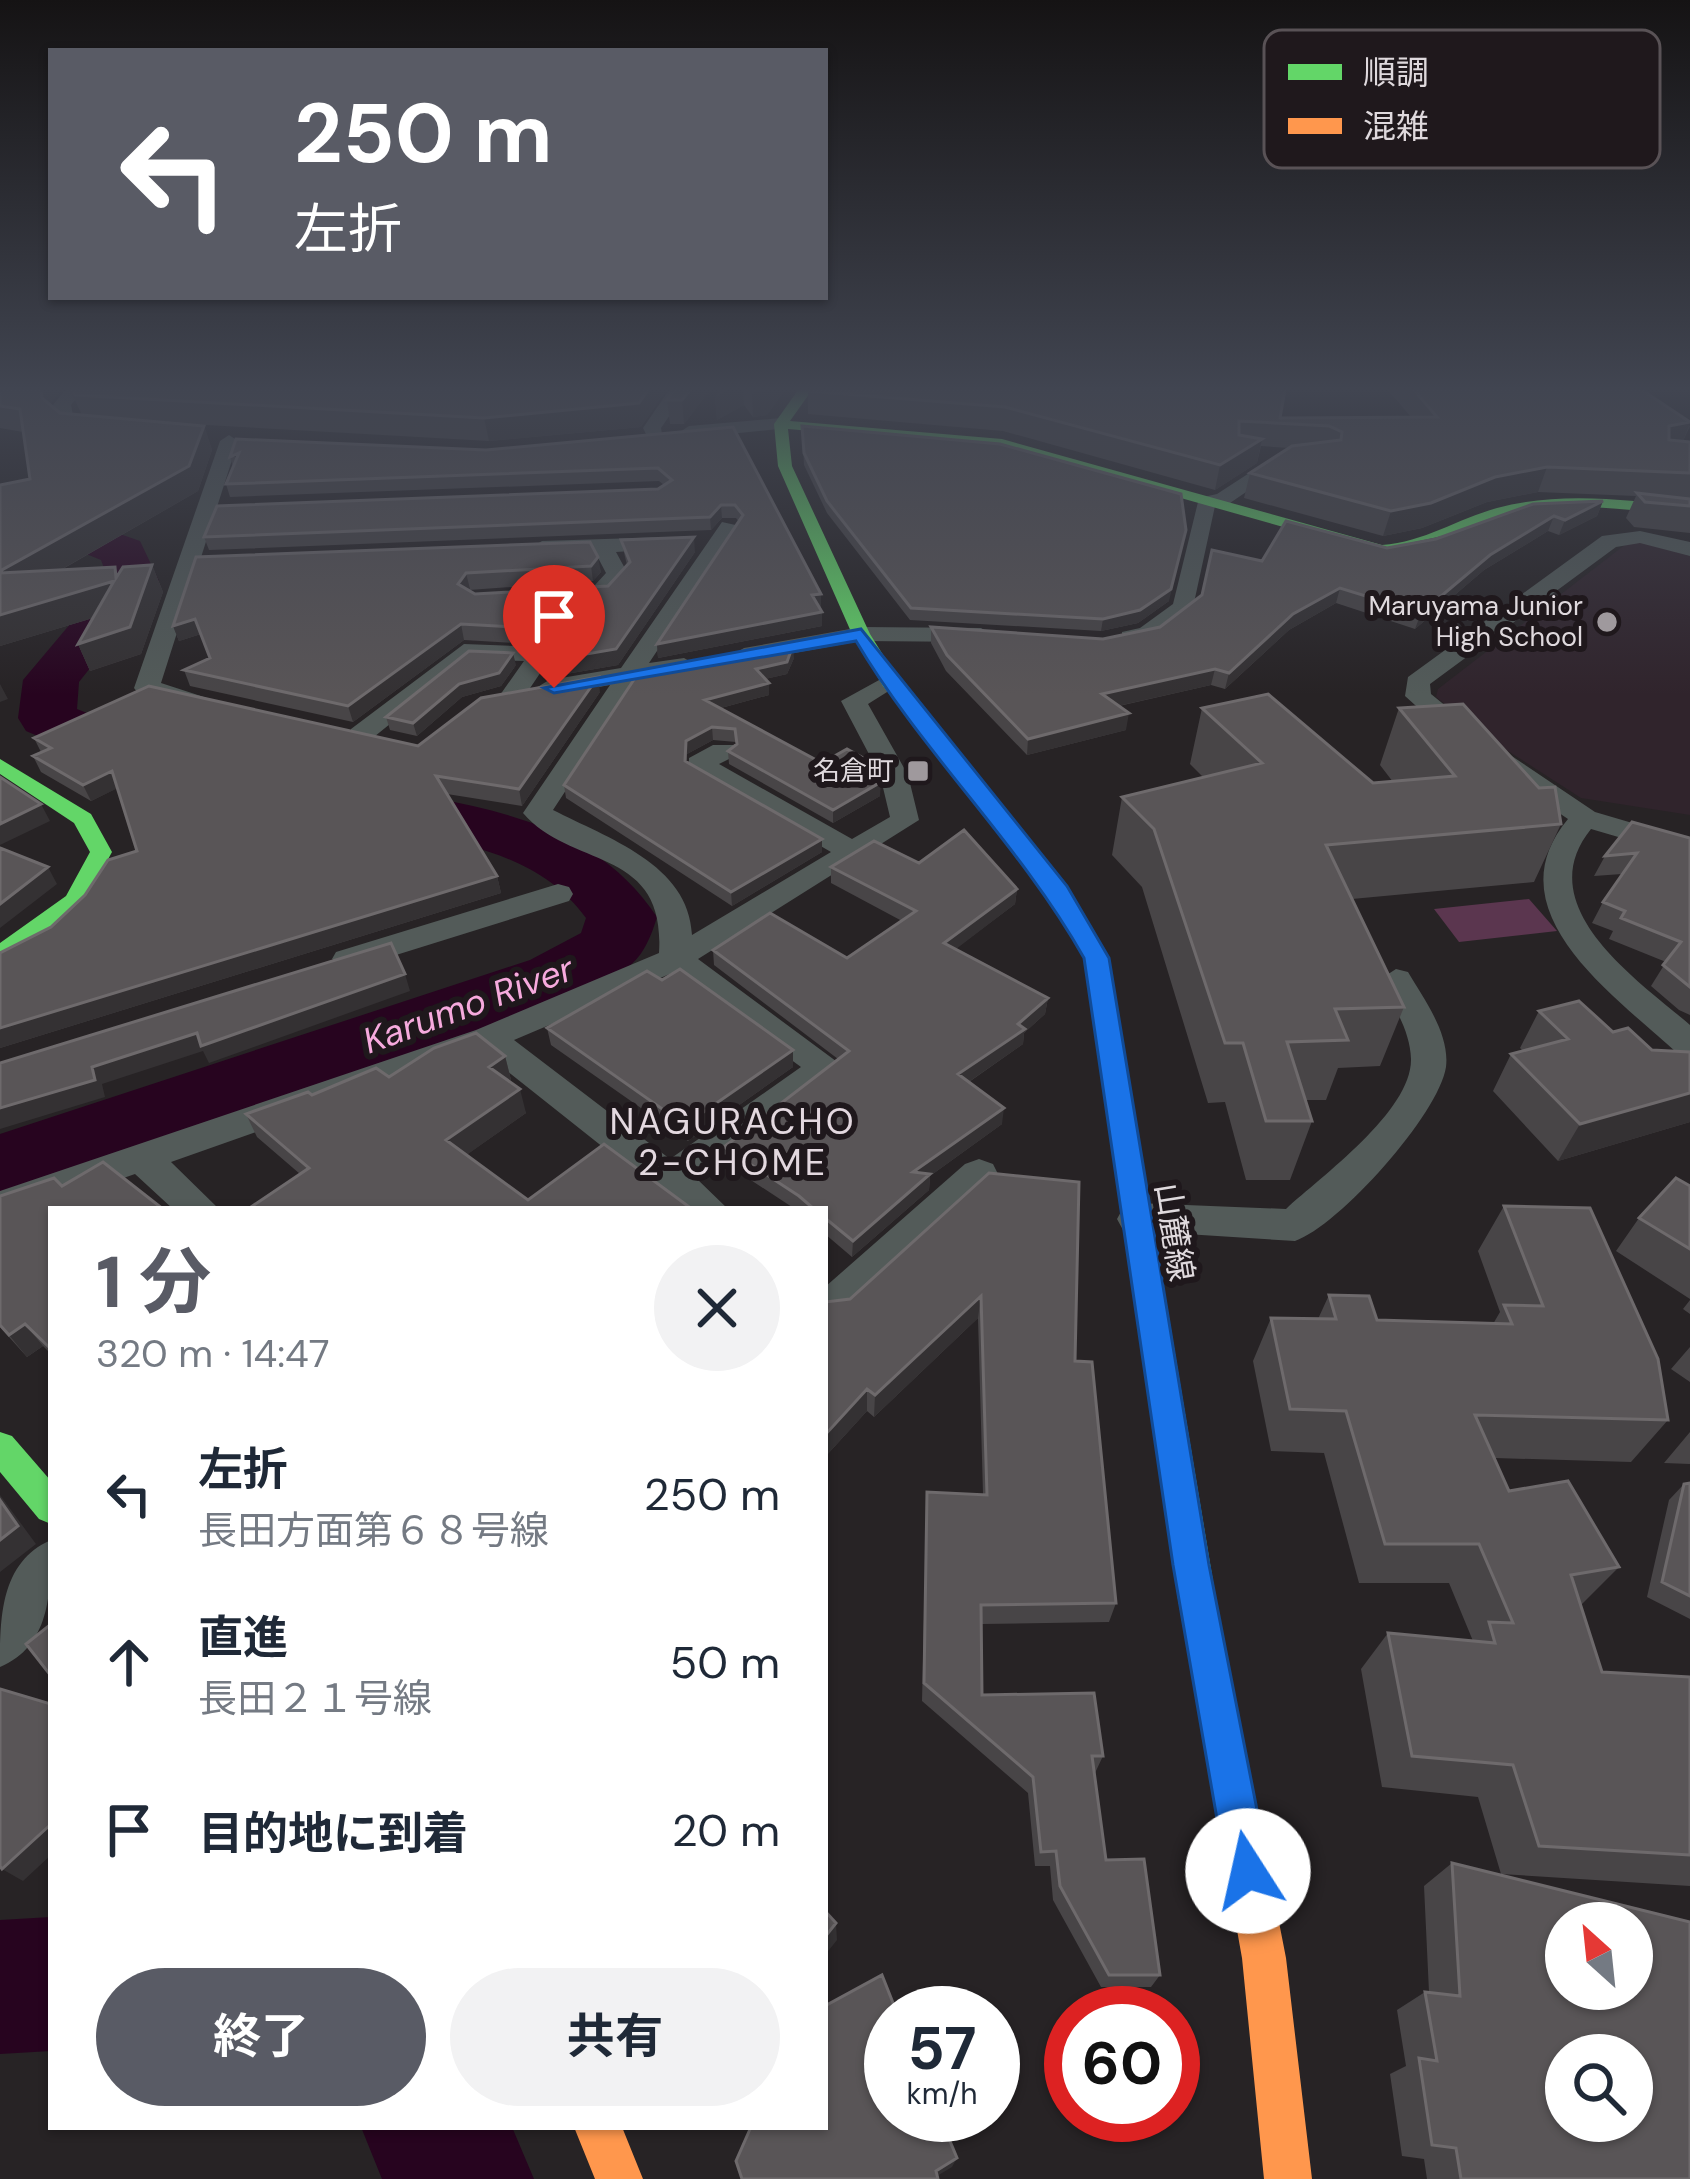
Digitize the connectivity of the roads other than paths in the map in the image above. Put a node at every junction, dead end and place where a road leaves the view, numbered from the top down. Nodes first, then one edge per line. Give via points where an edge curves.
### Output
1 (222, 492) edge
2 (797, 492) edge
3 (1170, 492) edge
4 (1235, 492) edge
5 (1206, 502) junction
6 (1690, 512) edge
7 (621, 539) junction
8 (517, 549) edge
9 (1690, 549) edge
10 (540, 595) edge
11 (861, 634) junction
12 (1014, 638) edge
13 (1101, 643) edge
14 (634, 674) junction
15 (890, 682) junction
16 (211, 702) edge
17 (402, 745) edge
18 (723, 752) edge
19 (0, 765) edge
20 (1585, 818) junction
21 (1690, 848) edge
22 (853, 852) junction
23 (558, 894) dead end
24 (0, 955) edge
25 (674, 959) junction
26 (316, 968) edge
27 (1396, 980) edge
28 (488, 1038) junction
29 (1690, 1046) edge
30 (140, 1158) junction
31 (979, 1174) edge
32 (669, 1179) junction
33 (0, 1206) edge
34 (196, 1206) edge
35 (704, 1206) edge
36 (1137, 1219) junction
37 (828, 1305) edge
38 (0, 1447) edge
39 (48, 1503) edge
40 (48, 1569) edge
41 (0, 1642) edge
42 (599, 2130) edge
43 (619, 2179) edge
44 (1288, 2179) edge

1 - 16 street via 202,562 147,688
2 - 11 main road, 山麓線
3 - 5 main road
4 - 5 street
5 - 6 main road via 1405,551 1509,509 1599,503
5 - 13 street via 1184,608 1148,633
7 - 8 street
7 - 10 street via 617,574 602,592
7 - 14 street via 723,533
9 - 20 street via 1640,537 1610,541 1417,682 1418,696 1475,744
11 - 12 street
11 - 14 street
11 - 15 main road, 山麓線
14 - 17 street via 503,697 541,654 464,651 350,732
14 - 25 street via 537,813 645,874 670,899
15 - 22 street via 854,701 894,775 905,820
15 - 36 main road, 山麓線 via 1058,891 1097,958
18 - 22 street via 699,764
19 - 24 main road via 83,819 100,852 67,910
20 - 21 street
20 - 29 street via 1567,833 1556,869 1576,937
22 - 25 street
23 - 26 street
25 - 28 street
25 - 32 street via 826,1066
27 - 36 street via 1424,1033 1428,1069 1411,1108 1295,1225
28 - 30 street
28 - 32 street
30 - 33 street
30 - 34 street
31 - 37 street
32 - 35 street
36 - 44 main road, 山麓線 via 1264,1958
38 - 39 main road
40 - 41 street
42 - 43 main road

